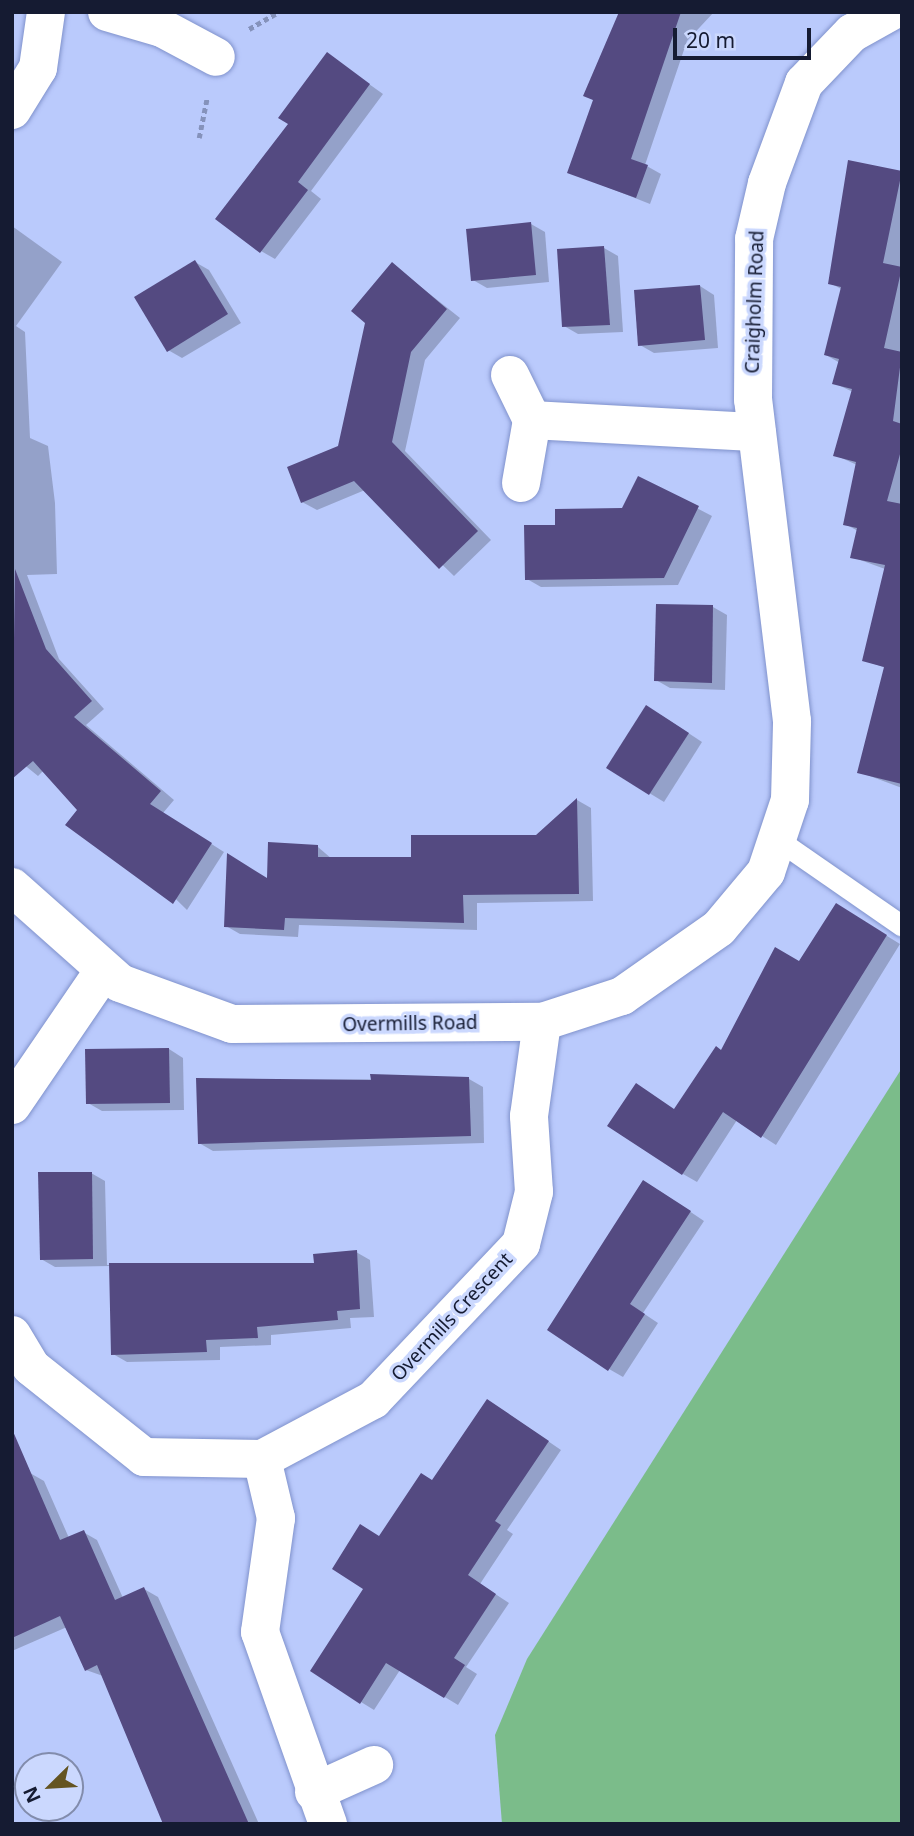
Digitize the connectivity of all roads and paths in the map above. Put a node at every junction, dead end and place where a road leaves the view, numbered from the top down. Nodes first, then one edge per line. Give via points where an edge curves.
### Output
1 (46, 12) edge
2 (107, 12) edge
3 (890, 12) edge
4 (216, 57) dead end
5 (12, 110) edge
6 (510, 375) dead end
7 (532, 420) junction
8 (757, 432) junction
9 (521, 483) dead end
10 (777, 839) junction
11 (12, 887) edge
12 (902, 926) edge
13 (104, 970) junction
14 (542, 1022) junction
15 (12, 1105) edge
16 (12, 1335) edge
17 (262, 1459) junction
18 (374, 1765) dead end
19 (321, 1808) edge

1 - 5 street via 38,68
2 - 4 street via 162,27
3 - 8 street, Craigholm Road via 852,33 804,83 767,183 754,239
6 - 7 street
7 - 8 street
7 - 9 street
8 - 10 street, Craigholm Road via 792,721 790,800
10 - 12 lane
10 - 14 street, Overmills Road via 766,872 719,928 622,996
11 - 13 street, Overmills Road
13 - 14 street, Overmills Road via 120,984 232,1024
13 - 15 street
14 - 17 street, Overmills Crescent via 529,1116 534,1192 521,1244 373,1400
16 - 17 street, Overmills Crescent via 48,1382 144,1457
17 - 19 street via 276,1518 260,1632
18 - 19 street

